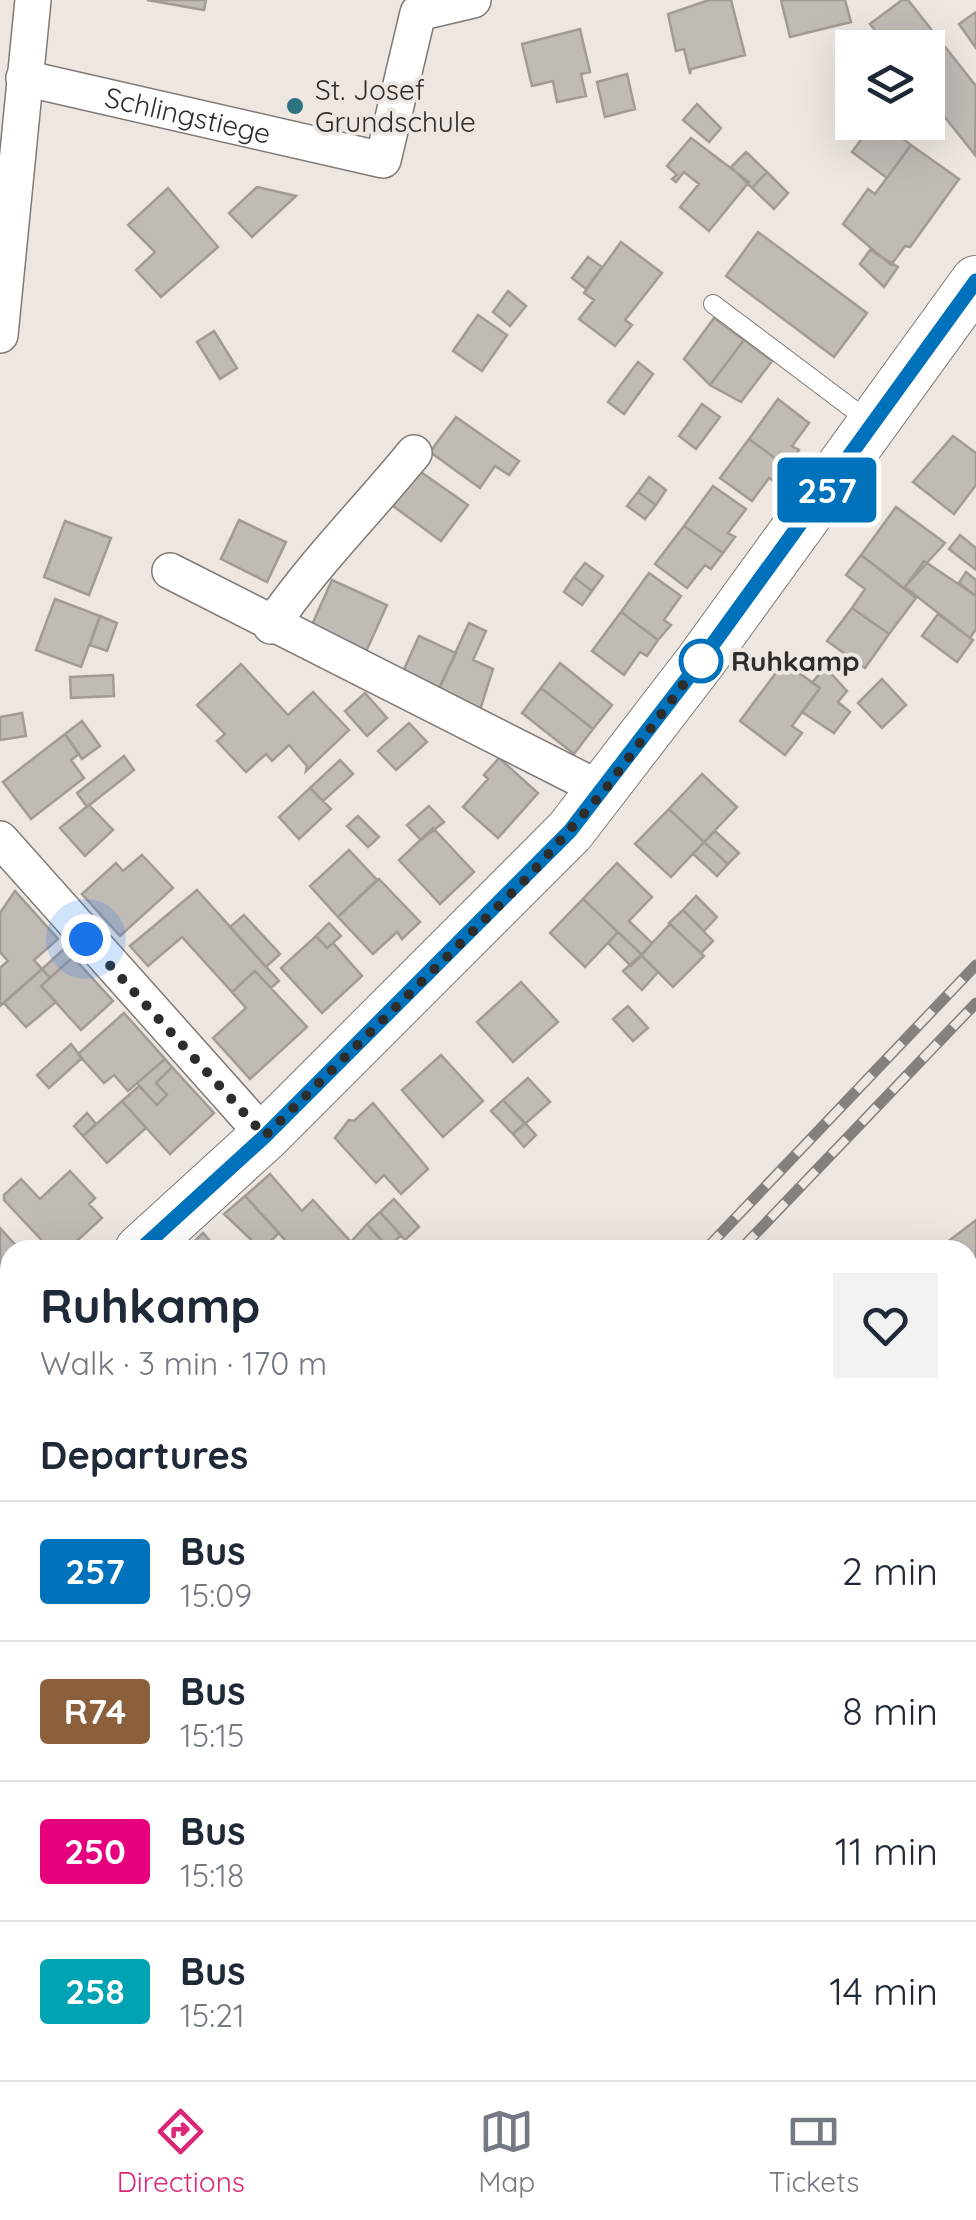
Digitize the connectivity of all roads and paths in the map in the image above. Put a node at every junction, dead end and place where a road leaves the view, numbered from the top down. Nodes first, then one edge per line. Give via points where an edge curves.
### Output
1 (33, 0) edge
2 (472, 0) edge
3 (24, 78) junction
4 (8, 141) edge
5 (976, 281) edge
6 (713, 304) dead end
7 (0, 336) edge
8 (874, 425) junction
9 (414, 454) dead end
10 (170, 571) dead end
11 (271, 626) junction
12 (604, 791) junction
13 (3, 853) edge
14 (265, 1136) junction
15 (151, 1240) edge

1 - 3 street
2 - 3 street, Schlingstiege via 418,12 382,160
3 - 4 street
4 - 7 street
5 - 8 street
6 - 8 lane
8 - 12 street
9 - 11 street via 310,568
10 - 11 street
11 - 12 street
12 - 14 street via 530,875
13 - 14 street
14 - 15 street

